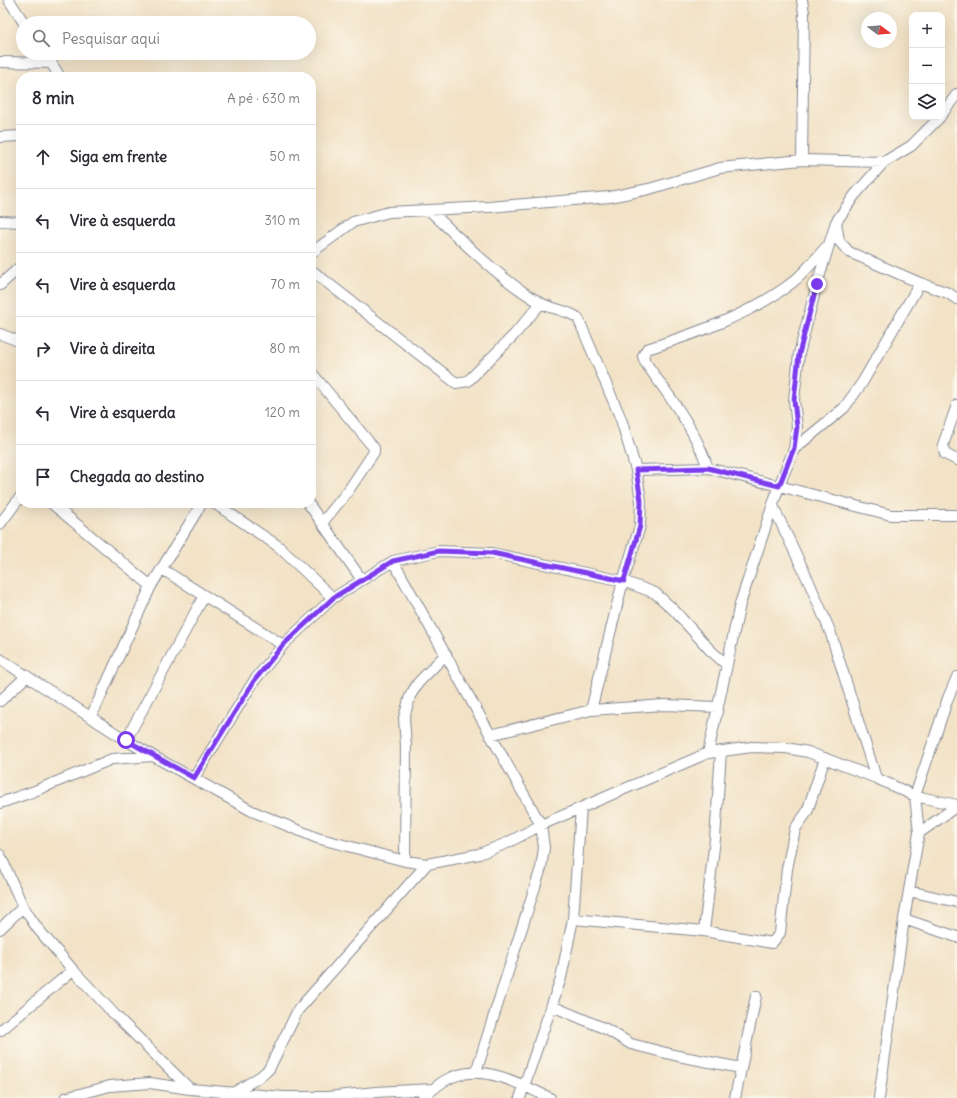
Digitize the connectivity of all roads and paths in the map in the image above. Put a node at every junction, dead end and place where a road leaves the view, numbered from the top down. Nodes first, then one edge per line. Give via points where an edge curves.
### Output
1 (9, 0) edge
2 (802, 0) edge
3 (19, 16) edge
4 (50, 60) edge
5 (0, 62) edge
6 (52, 63) junction
7 (57, 72) edge
8 (957, 94) edge
9 (945, 110) edge
10 (937, 120) edge
11 (0, 136) edge
12 (16, 136) edge
13 (802, 160) junction
14 (884, 162) junction
15 (429, 210) junction
16 (0, 221) edge
17 (16, 222) edge
18 (836, 222) junction
19 (829, 243) junction
20 (316, 248) edge
21 (16, 271) edge
22 (316, 274) edge
23 (920, 283) junction
24 (0, 285) edge
25 (957, 298) edge
26 (541, 303) junction
27 (0, 334) edge
28 (16, 340) edge
29 (316, 378) edge
30 (957, 405) edge
31 (794, 448) junction
32 (957, 460) edge
33 (708, 468) junction
34 (636, 470) junction
35 (779, 486) junction
36 (16, 503) edge
37 (773, 506) junction
38 (0, 508) edge
39 (57, 508) edge
40 (199, 508) edge
41 (221, 508) edge
42 (312, 508) edge
43 (10, 512) junction
44 (957, 515) edge
45 (322, 523) junction
46 (0, 524) edge
47 (393, 561) junction
48 (162, 569) junction
49 (362, 580) junction
50 (624, 581) junction
51 (151, 586) junction
52 (204, 596) junction
53 (333, 598) junction
54 (283, 645) junction
55 (446, 654) junction
56 (0, 659) edge
57 (727, 665) junction
58 (27, 676) junction
59 (957, 677) edge
60 (0, 701) edge
61 (718, 707) junction
62 (591, 710) junction
63 (90, 717) junction
64 (490, 735) junction
65 (126, 740) junction
66 (721, 752) junction
67 (708, 754) junction
68 (153, 756) junction
69 (825, 758) junction
70 (194, 778) junction
71 (876, 778) junction
72 (915, 796) junction
73 (0, 803) edge
74 (957, 805) edge
75 (581, 808) junction
76 (541, 825) junction
77 (919, 833) junction
78 (0, 855) edge
79 (405, 861) junction
80 (427, 864) junction
81 (909, 891) junction
82 (957, 902) edge
83 (23, 907) junction
84 (573, 919) junction
85 (904, 919) junction
86 (0, 929) edge
87 (704, 931) junction
88 (957, 937) edge
89 (73, 970) junction
90 (756, 996) dead end
91 (552, 1006) junction
92 (0, 1031) edge
93 (741, 1068) junction
94 (476, 1072) junction
95 (524, 1086) junction
96 (190, 1089) junction
97 (433, 1089) junction
98 (209, 1090) junction
99 (235, 1092) junction
100 (221, 1094) edge
101 (65, 1098) edge
102 (198, 1098) edge
103 (423, 1098) edge
104 (520, 1098) edge
105 (550, 1098) edge
106 (735, 1098) edge
107 (879, 1098) edge

1 - 3 street
2 - 13 street
4 - 6 street
5 - 6 street
6 - 7 street
8 - 9 street
10 - 14 street via 911,146
11 - 12 street
13 - 14 street
13 - 15 street via 720,168 649,189 610,197
14 - 18 street via 854,196
15 - 20 street via 389,212 353,222
15 - 26 street via 499,275
16 - 17 street
18 - 19 street
18 - 23 street via 839,241 849,252
19 - 31 street via 799,354 794,400 797,427
19 - 33 street via 793,282 769,298 719,323 647,349 645,362 686,419
21 - 24 street
22 - 26 street via 456,383 468,381 514,336
23 - 25 street
23 - 31 street via 862,383 844,408
26 - 34 street via 570,312 582,324 620,419
27 - 28 street
29 - 45 street via 374,448 374,452 348,491
30 - 32 street via 943,445 945,454
31 - 35 street
33 - 34 street
33 - 35 street
34 - 50 street via 641,501 640,526
35 - 37 street
35 - 44 street via 891,515
36 - 43 street
37 - 57 street via 740,604
37 - 71 street via 830,631
38 - 43 street
39 - 51 street
40 - 48 street
41 - 53 street via 278,546
42 - 45 street
43 - 46 street
45 - 49 street
47 - 49 street
47 - 50 street via 439,551 492,553
47 - 55 street
48 - 51 street
48 - 52 street
49 - 53 street
50 - 57 street via 655,593
50 - 62 street
51 - 63 street
52 - 54 street
52 - 65 street
53 - 54 street
54 - 70 street via 254,681
55 - 64 street
55 - 79 street via 410,696 404,718
56 - 58 street
57 - 61 street
58 - 60 street
58 - 63 street
59 - 72 street
61 - 62 street via 664,705
61 - 67 street
62 - 64 street
63 - 65 street
64 - 76 street
65 - 68 street
66 - 67 street
66 - 69 street via 752,747 786,748
66 - 87 street via 714,847
67 - 75 street
68 - 70 street
68 - 73 street via 112,759
69 - 71 street
69 - 87 street via 807,812 795,829 787,869 780,933 776,940 767,943
70 - 79 street via 252,812 317,838
71 - 72 street
72 - 74 street
72 - 77 street
74 - 77 street
75 - 76 street
75 - 84 street
76 - 80 street via 507,843 478,854
76 - 94 street via 544,848 541,868
77 - 81 street
78 - 83 street
79 - 80 street
80 - 99 street via 298,1010 269,1069
81 - 82 street
81 - 85 street
83 - 86 street
83 - 89 street
84 - 87 street
84 - 91 street via 561,978
85 - 88 street
85 - 107 street
89 - 92 street
89 - 96 street
90 - 93 street
91 - 93 street via 606,1029 631,1044
91 - 95 street
93 - 106 street
94 - 95 street via 494,1075
94 - 97 street via 450,1077
95 - 104 street
95 - 105 street
96 - 98 street
96 - 101 street via 150,1083 110,1086
97 - 99 street via 327,1097 283,1097
97 - 103 street
98 - 100 street
98 - 102 street
99 - 100 street

